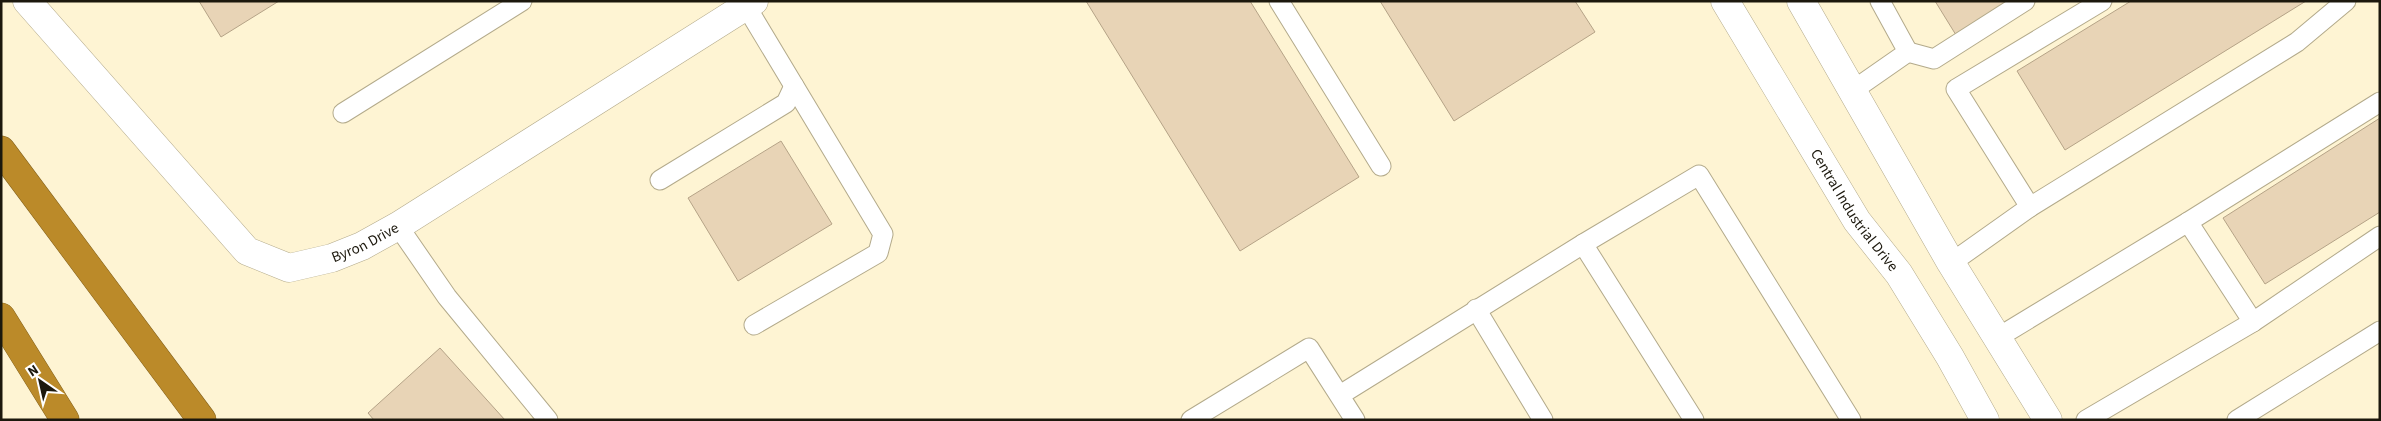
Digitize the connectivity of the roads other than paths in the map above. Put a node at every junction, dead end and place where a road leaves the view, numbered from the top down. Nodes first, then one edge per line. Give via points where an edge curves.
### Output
1 (27, 1) edge
2 (522, 1) edge
3 (1278, 1) edge
4 (1725, 1) edge
5 (1801, 1) edge
6 (1880, 1) edge
7 (2025, 1) edge
8 (2102, 1) edge
9 (2346, 1) edge
10 (750, 4) edge
11 (1908, 52) junction
12 (794, 86) junction
13 (1852, 91) junction
14 (2380, 102) edge
15 (343, 113) dead end
16 (1, 150) edge
17 (1381, 166) dead end
18 (660, 180) dead end
19 (2030, 207) junction
20 (2188, 222) junction
21 (398, 226) junction
22 (2380, 236) edge
23 (1583, 244) junction
24 (1951, 263) junction
25 (1476, 309) junction
26 (1, 317) edge
27 (2253, 322) junction
28 (754, 325) dead end
29 (2380, 331) edge
30 (1997, 338) junction
31 (1340, 395) junction
32 (1198, 418) edge
33 (65, 420) edge
34 (202, 420) edge
35 (548, 420) edge
36 (1355, 420) edge
37 (1543, 420) edge
38 (1694, 420) edge
39 (1851, 420) edge
40 (1985, 420) edge
41 (2048, 420) edge
42 (2086, 420) edge
43 (2236, 420) edge

1 - 21 street, Byron Drive via 247,252 289,268 347,252
2 - 15 lane
3 - 17 lane
4 - 40 street, Central Industrial Drive via 1857,221 1910,291
5 - 13 street
6 - 11 lane
7 - 11 lane via 1934,59
8 - 19 lane via 1956,89
9 - 19 lane via 2297,42
10 - 12 lane
10 - 21 street, Byron Drive
11 - 13 lane
12 - 18 lane via 786,103
12 - 28 lane via 883,234 878,253
13 - 24 street
14 - 20 lane
16 - 34 highway
19 - 24 lane
20 - 27 lane
20 - 30 lane
21 - 35 lane via 448,297
22 - 27 lane
23 - 25 lane
23 - 38 lane
23 - 39 lane via 1699,175
24 - 30 street
25 - 31 lane
25 - 37 lane
26 - 33 highway
27 - 42 lane
29 - 43 lane
30 - 41 street
31 - 32 lane via 1309,348
31 - 36 lane

